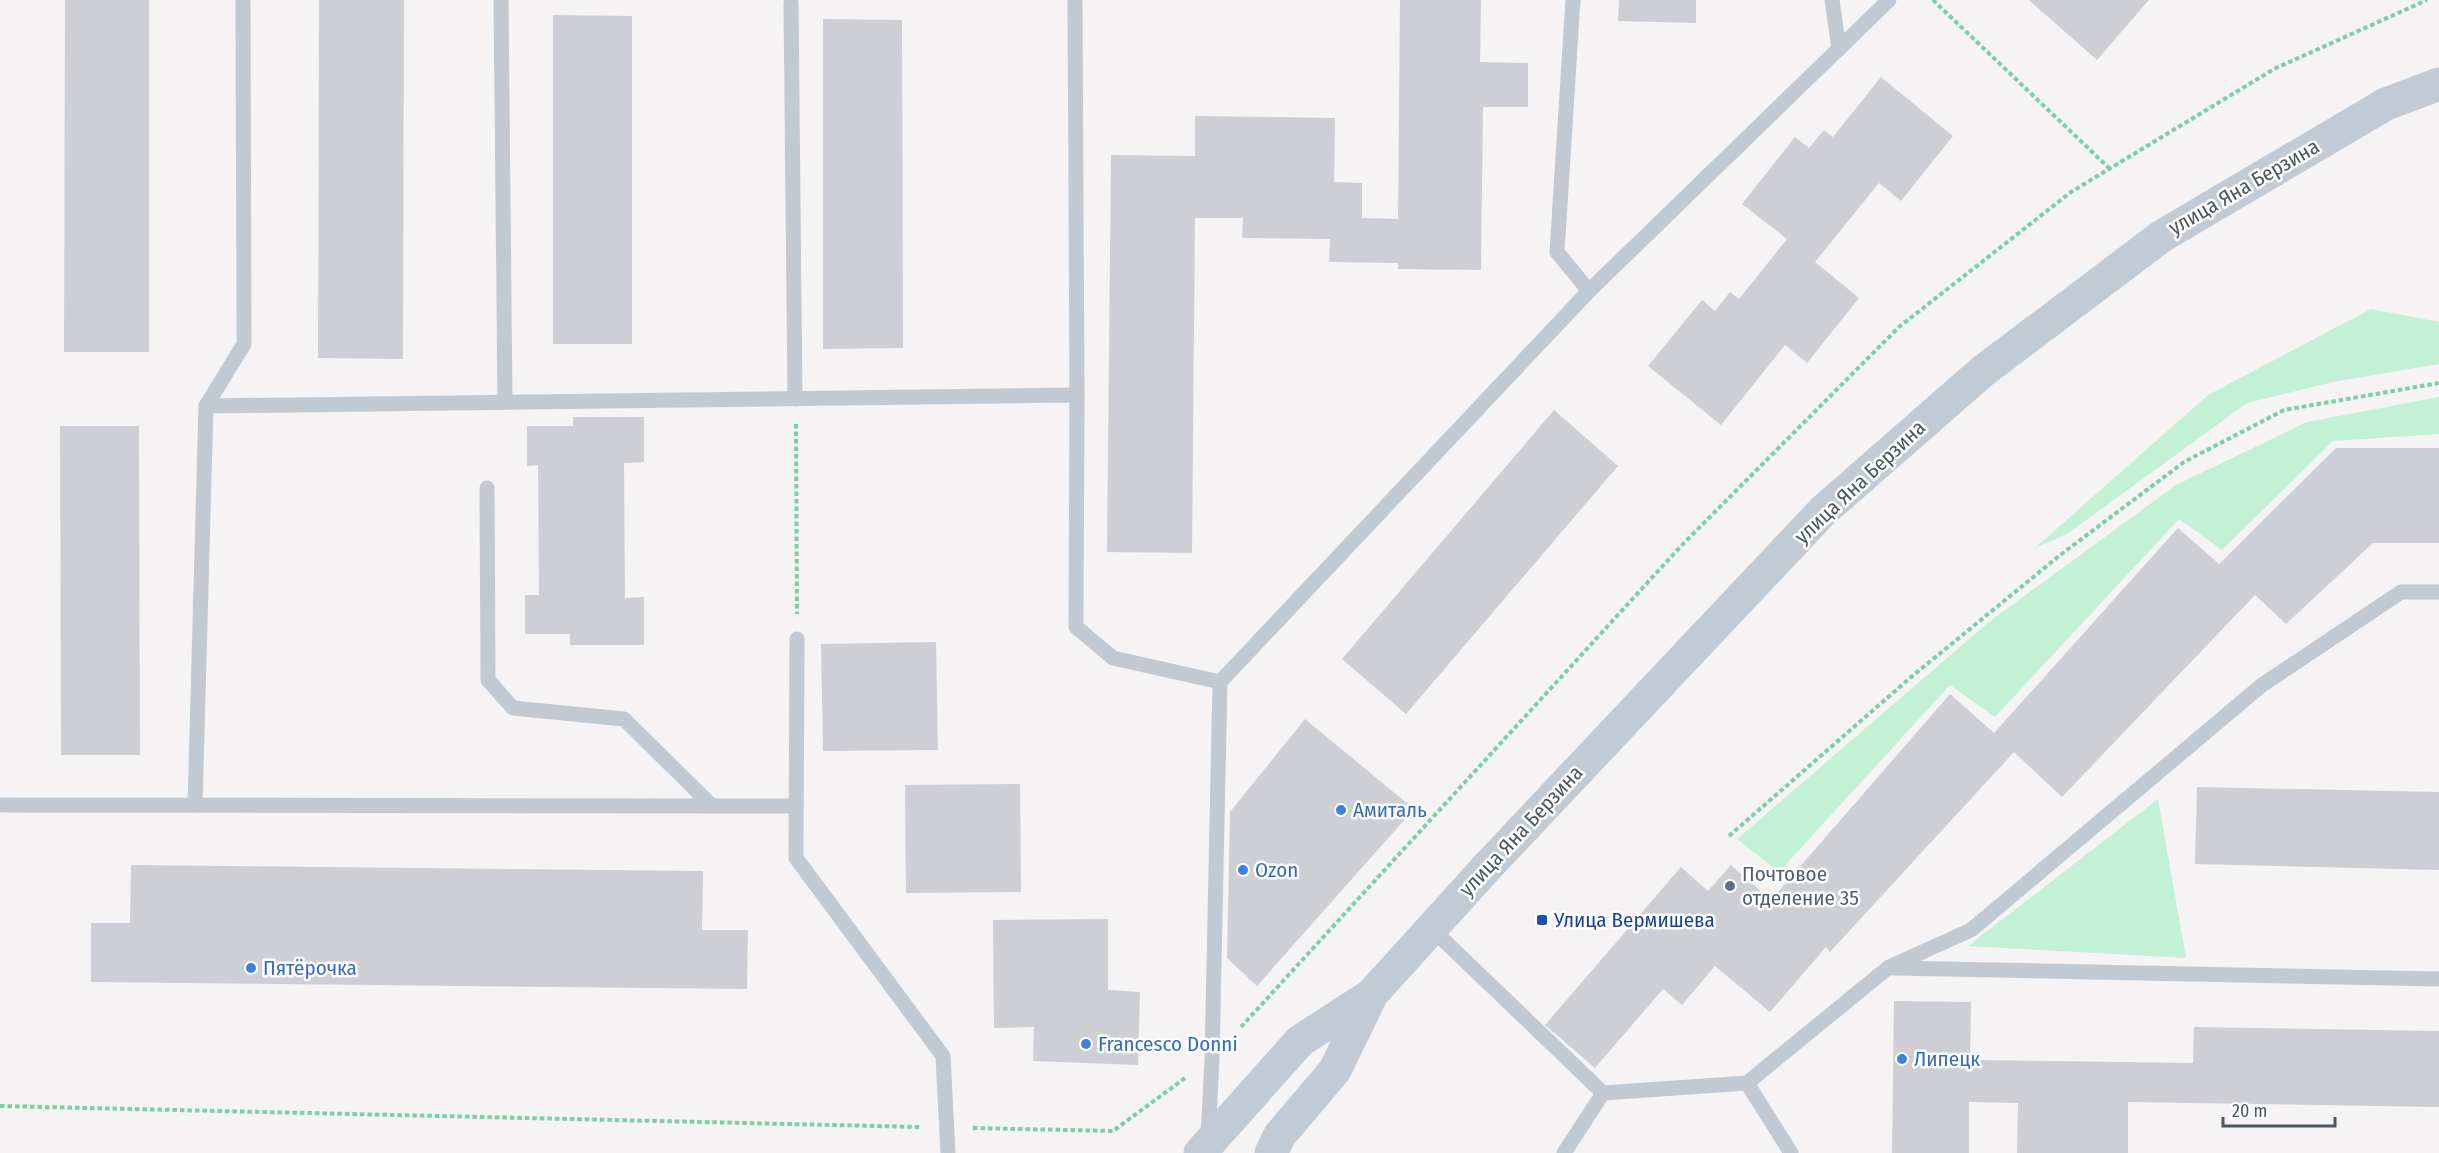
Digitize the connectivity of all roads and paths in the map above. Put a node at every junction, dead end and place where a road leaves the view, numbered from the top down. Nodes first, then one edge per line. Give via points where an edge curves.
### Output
1 (243, 0) edge
2 (501, 0) edge
3 (1075, 0) edge
4 (1572, 0) edge
5 (1832, 0) edge
6 (1889, 0) edge
7 (1933, 0) edge
8 (2427, 0) edge
9 (791, 3) dead end
10 (1839, 49) junction
11 (2439, 84) edge
12 (2110, 169) junction
13 (1589, 291) junction
14 (2439, 383) edge
15 (1077, 395) junction
16 (795, 399) junction
17 (505, 402) junction
18 (206, 406) junction
19 (487, 488) dead end
20 (2439, 592) edge
21 (797, 639) joint
22 (1220, 682) junction
23 (0, 805) edge
24 (195, 805) junction
25 (712, 806) junction
26 (796, 806) junction
27 (1730, 836) dead end
28 (1431, 928) junction
29 (1889, 968) junction
30 (2439, 979) edge
31 (1372, 994) junction
32 (1212, 1059) junction
33 (1747, 1083) junction
34 (1603, 1093) junction
35 (0, 1106) edge
36 (948, 1127) junction
37 (1205, 1150) edge
38 (948, 1153) edge
39 (1271, 1153) edge
40 (1564, 1153) edge
41 (1791, 1153) edge

1 - 18 lane via 244,344
2 - 17 lane
3 - 15 lane
4 - 13 lane via 1557,252
5 - 10 lane
6 - 10 lane
7 - 12 path
8 - 12 path via 2274,69
9 - 16 lane
10 - 13 lane
11 - 28 main road, улица Яна Берзина via 2386,104 2162,236 1983,371 1823,511
12 - 32 path via 2071,192 1899,327 1681,546
13 - 22 lane
14 - 27 path via 2284,410 2184,462 2059,556 1919,670
15 - 16 lane
15 - 22 lane via 1076,627 1113,658
16 - 17 lane
16 - 21 path
17 - 18 lane
18 - 24 lane
19 - 25 lane via 488,680 513,708 624,719
20 - 29 lane via 2401,592 2262,685 1971,930
21 - 26 lane
22 - 32 lane
23 - 24 lane
24 - 25 lane
25 - 26 lane
26 - 36 lane via 796,858 943,1056
28 - 31 main road, улица Яна Берзина
28 - 34 lane
29 - 30 lane
29 - 33 lane
31 - 37 main road via 1300,1041
31 - 39 main road via 1335,1070 1280,1135
32 - 36 path via 1113,1131
32 - 37 lane
33 - 34 lane
33 - 41 lane
34 - 40 lane
35 - 36 path
36 - 38 lane

